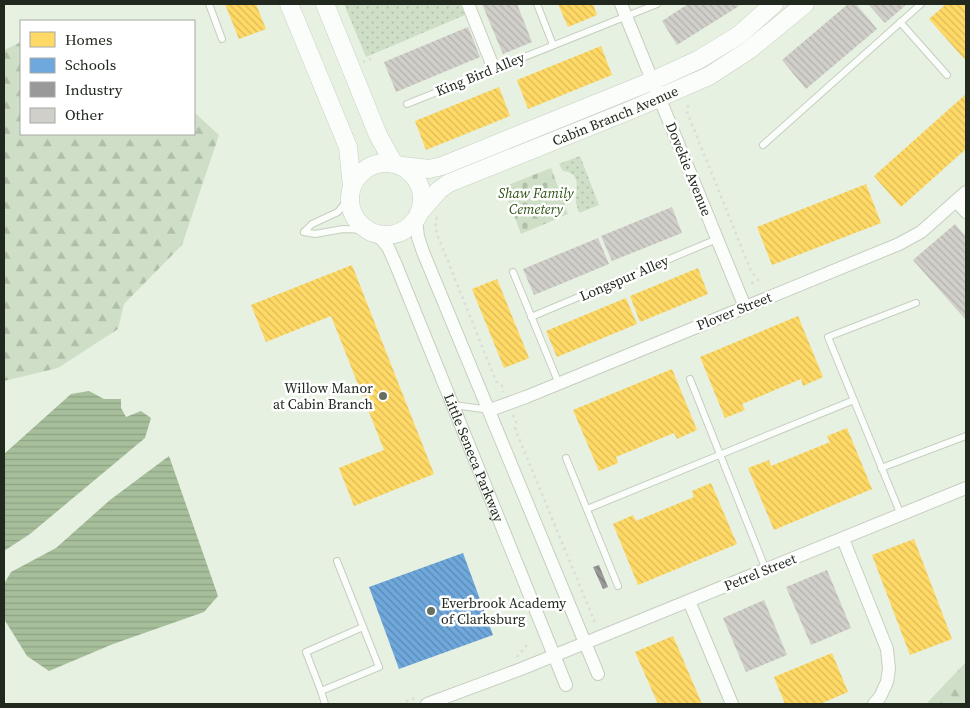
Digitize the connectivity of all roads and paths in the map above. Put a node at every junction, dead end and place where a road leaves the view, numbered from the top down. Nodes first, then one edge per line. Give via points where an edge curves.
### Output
1 (209, 4) edge
2 (289, 4) edge
3 (324, 4) edge
4 (468, 4) edge
5 (536, 4) edge
6 (657, 4) edge
7 (774, 4) edge
8 (805, 4) edge
9 (921, 4) edge
10 (623, 10) edge
11 (900, 22) junction
12 (222, 38) dead end
13 (553, 45) junction
14 (494, 69) junction
15 (947, 75) dead end
16 (652, 81) junction
17 (659, 98) junction
18 (407, 104) dead end
19 (688, 105) dead end
20 (763, 145) dead end
21 (398, 165) junction
22 (351, 191) junction
23 (961, 197) edge
24 (440, 211) dead end
25 (966, 212) edge
26 (417, 216) junction
27 (372, 231) junction
28 (718, 239) junction
29 (513, 272) dead end
30 (750, 284) dead end
31 (916, 303) dead end
32 (745, 307) junction
33 (531, 317) junction
34 (690, 379) dead end
35 (559, 384) junction
36 (504, 394) dead end
37 (854, 400) junction
38 (454, 405) junction
39 (490, 410) junction
40 (511, 412) dead end
41 (966, 436) edge
42 (720, 455) junction
43 (566, 458) dead end
44 (881, 468) junction
45 (966, 488) edge
46 (587, 509) junction
47 (901, 515) junction
48 (843, 539) junction
49 (337, 561) dead end
50 (766, 570) junction
51 (618, 586) dead end
52 (688, 601) junction
53 (363, 627) junction
54 (601, 637) junction
55 (585, 643) junction
56 (554, 656) junction
57 (598, 674) dead end
58 (566, 685) dead end
59 (321, 691) junction
60 (325, 704) edge
61 (427, 704) edge
62 (732, 704) edge
63 (874, 704) edge

1 - 12 lane
2 - 22 street via 348,147
3 - 21 street via 378,135
4 - 14 street
5 - 13 lane
6 - 10 lane, King Bird Alley
7 - 16 street, Cabin Branch Avenue via 739,34 698,60
8 - 17 street, Cabin Branch Avenue via 709,76
9 - 11 lane
10 - 13 lane, King Bird Alley
10 - 16 street, Dovekie Avenue
11 - 15 lane
11 - 20 lane
13 - 14 lane, King Bird Alley
14 - 18 lane, King Bird Alley
16 - 17 street, Dovekie Avenue
16 - 21 street, Cabin Branch Avenue via 442,166 429,169
17 - 26 street, Cabin Branch Avenue via 449,183
17 - 28 street, Dovekie Avenue
19 - 30 path via 687,112 751,271 758,280
21 - 22 street via 384,163 364,170
21 - 26 street via 411,172 418,181 422,202
22 - 27 street via 354,215 360,224
22 - 27 lane via 338,212 312,224 304,232
23 - 25 street
23 - 32 street, Plover Street via 921,232 899,244
24 - 36 path via 436,222 441,244
26 - 27 street via 408,227 398,232 387,235
26 - 39 street via 423,252
27 - 38 street, Little Seneca Parkway via 388,247
28 - 32 street, Dovekie Avenue
28 - 33 lane, Longspur Alley
29 - 33 lane
31 - 37 lane via 828,337
32 - 35 street, Plover Street
33 - 35 lane
34 - 42 lane
35 - 39 street, Plover Street
37 - 42 lane
37 - 44 lane
38 - 39 lane
38 - 56 street, Little Seneca Parkway
39 - 55 street
40 - 54 path via 516,432
41 - 44 lane
42 - 46 lane
42 - 50 lane
43 - 46 lane
44 - 47 lane
45 - 47 street, Petrel Street
46 - 51 lane
47 - 48 street, Petrel Street
48 - 50 street, Petrel Street
48 - 63 street via 887,649 887,682
49 - 53 lane
50 - 52 street, Petrel Street
52 - 54 street, Petrel Street
52 - 62 street
53 - 59 lane via 306,652
53 - 59 lane via 379,667
54 - 55 street, Petrel Street
55 - 56 street, Petrel Street
55 - 57 street
56 - 58 street, Little Seneca Parkway
56 - 61 street, Petrel Street
59 - 60 lane

